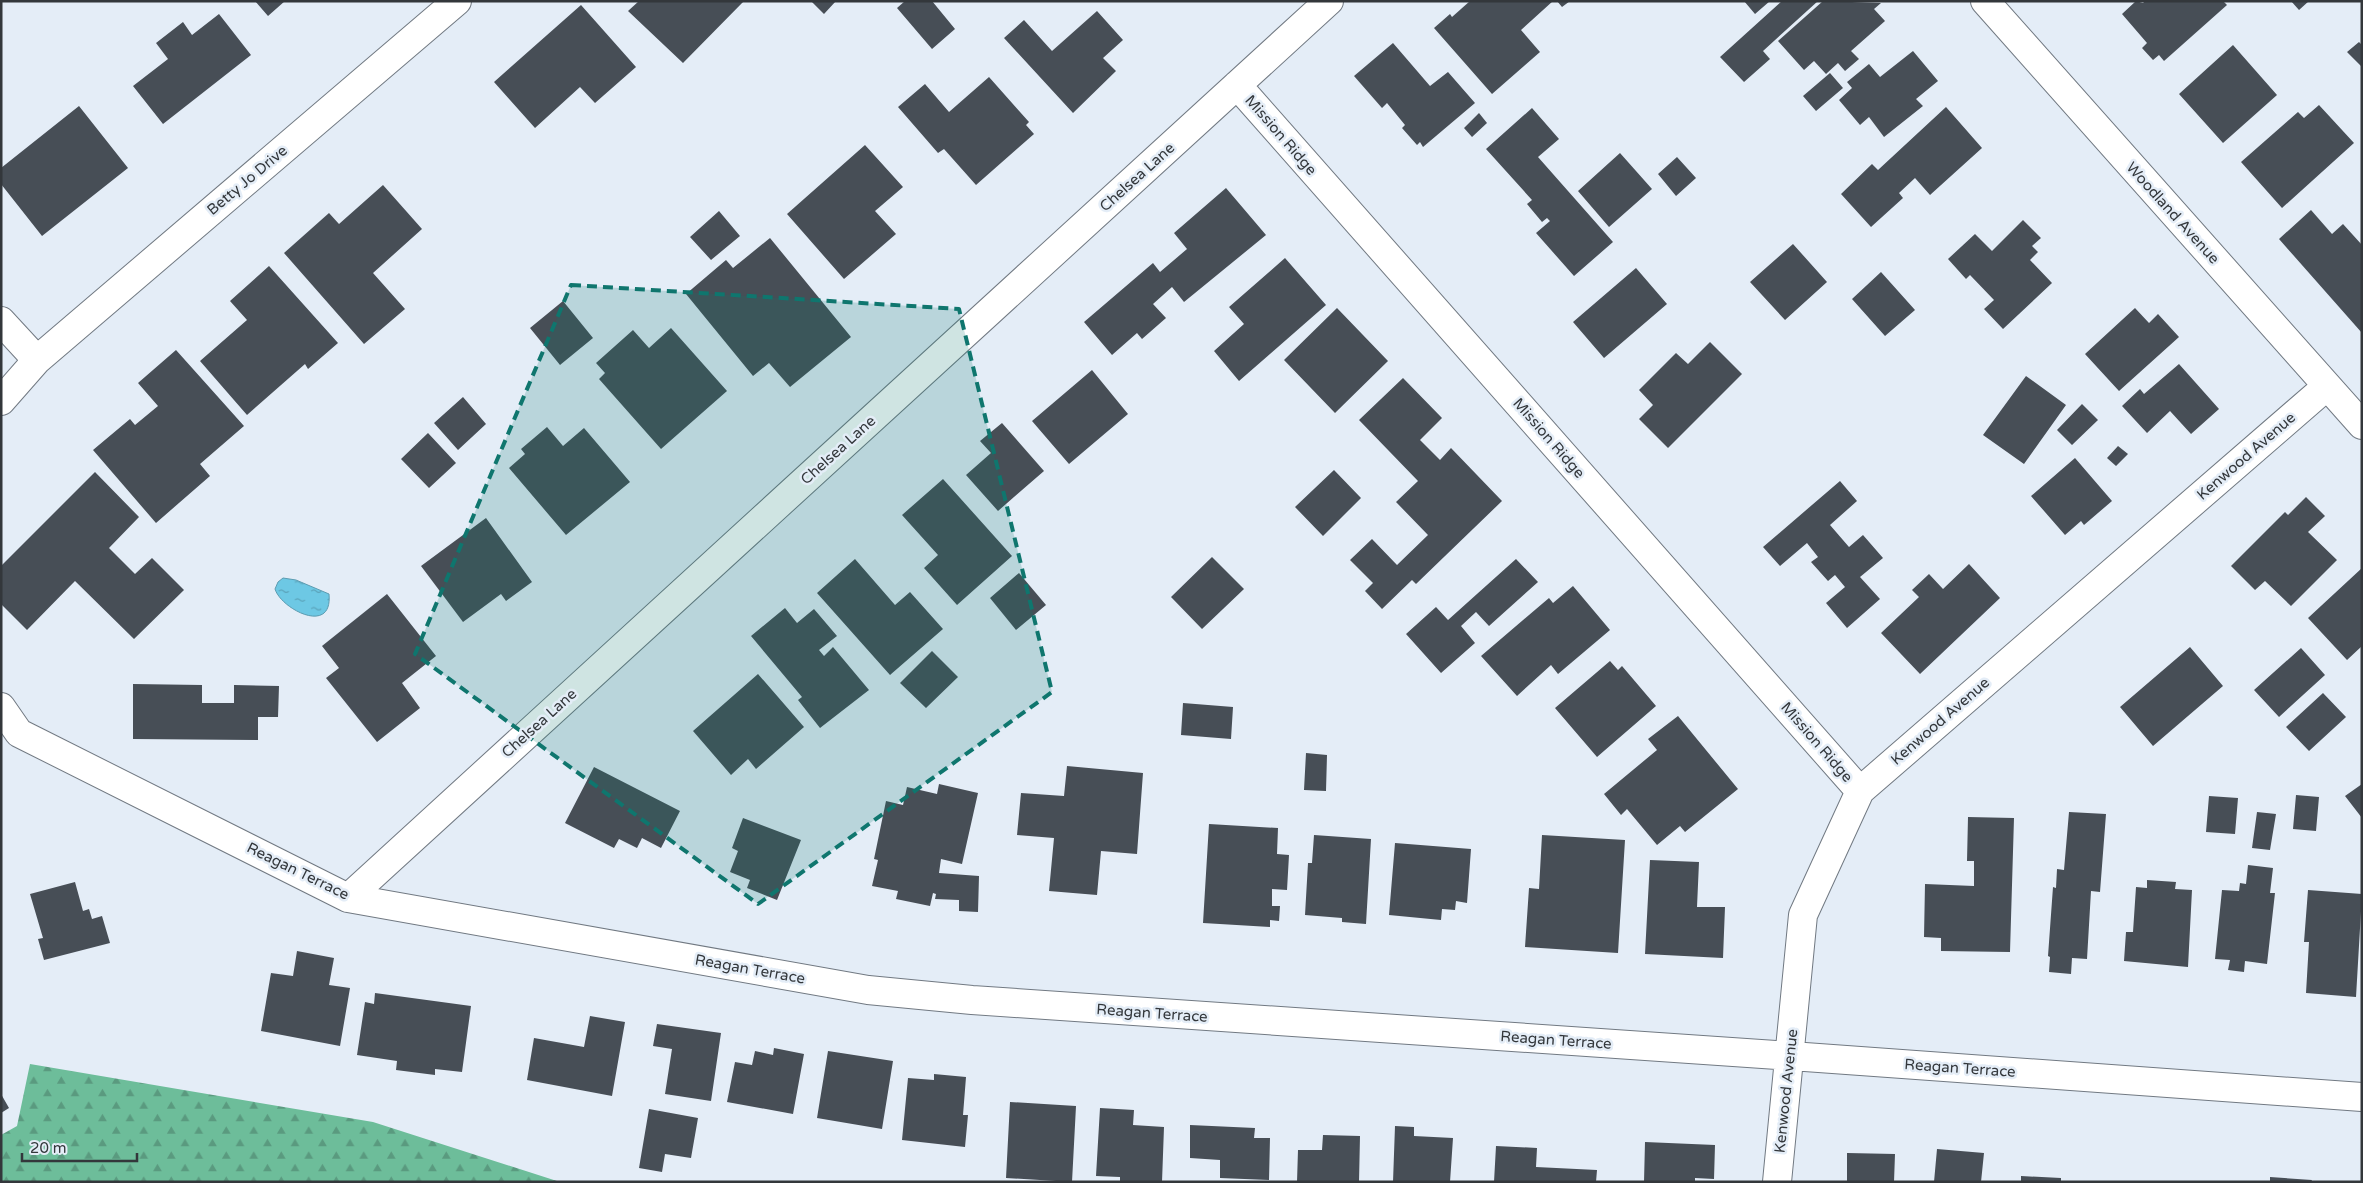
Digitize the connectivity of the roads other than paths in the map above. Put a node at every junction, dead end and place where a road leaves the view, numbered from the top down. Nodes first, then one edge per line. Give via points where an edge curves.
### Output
1 (457, 1) edge
2 (1328, 1) edge
3 (1985, 1) edge
4 (1237, 85) junction
5 (1, 321) edge
6 (37, 360) junction
7 (2326, 387) junction
8 (1, 401) edge
9 (2362, 424) edge
10 (1, 707) edge
11 (10, 737) edge
12 (1860, 791) junction
13 (348, 898) junction
14 (1791, 1056) junction
15 (2362, 1097) edge
16 (1777, 1182) edge

1 - 6 street, Betty Jo Drive
2 - 4 street, Chelsea Lane
3 - 7 street, Woodland Avenue
4 - 12 street, Mission Ridge
4 - 13 street, Chelsea Lane
5 - 6 street
6 - 8 street
7 - 9 street, Woodland Avenue
7 - 12 street, Kenwood Avenue
10 - 11 street, Reagan Terrace
11 - 13 street, Reagan Terrace
12 - 14 street, Kenwood Avenue via 1803,915
13 - 14 street, Reagan Terrace via 868,990 972,1000
14 - 15 street, Reagan Terrace
14 - 16 street, Kenwood Avenue

